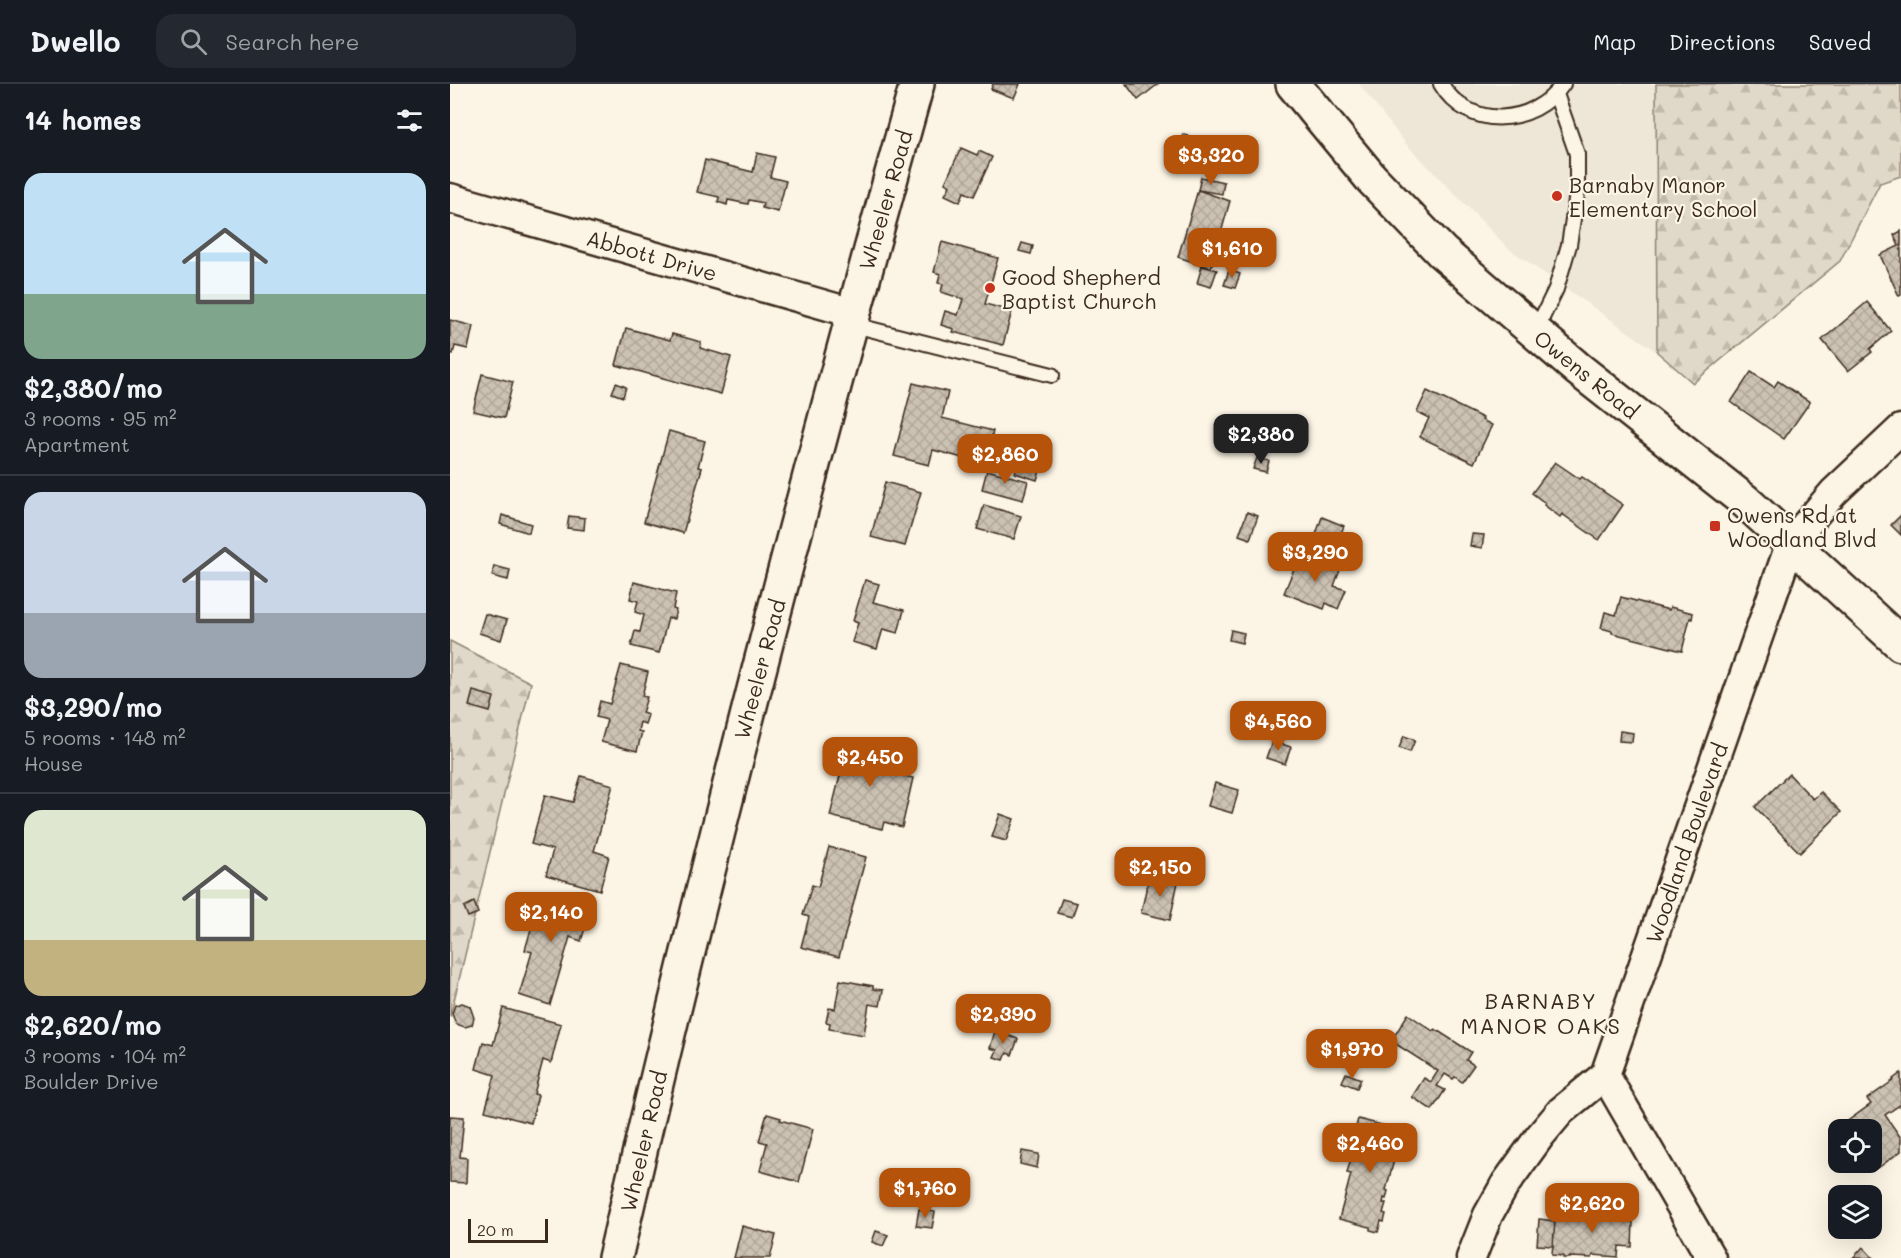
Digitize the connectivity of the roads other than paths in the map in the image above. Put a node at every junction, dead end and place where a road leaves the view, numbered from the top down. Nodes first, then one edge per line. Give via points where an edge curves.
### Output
1 (918, 84) edge
2 (1293, 84) edge
3 (1441, 84) edge
4 (1560, 89) edge
5 (450, 198) edge
6 (852, 318) junction
7 (1535, 332) junction
8 (1052, 375) dead end
9 (1901, 429) edge
10 (1791, 542) junction
11 (1901, 644) edge
12 (1605, 1075) junction
13 (615, 1258) edge
14 (1472, 1258) edge
15 (1710, 1258) edge

1 - 6 main road, Wheeler Road
2 - 7 main road, Owens Road via 1371,178 1442,252
3 - 4 lane via 1456,102 1472,112 1508,118 1542,106
4 - 7 lane via 1577,154 1577,193 1569,245 1556,289
5 - 6 street, Abbott Drive
6 - 8 lane
6 - 13 main road, Wheeler Road via 748,711
7 - 10 main road, Owens Road
9 - 10 street, Woodland Boulevard via 1834,492
10 - 11 main road, Owens Road
10 - 12 street, Woodland Boulevard
12 - 14 street via 1561,1111 1533,1145 1488,1215
12 - 15 street

